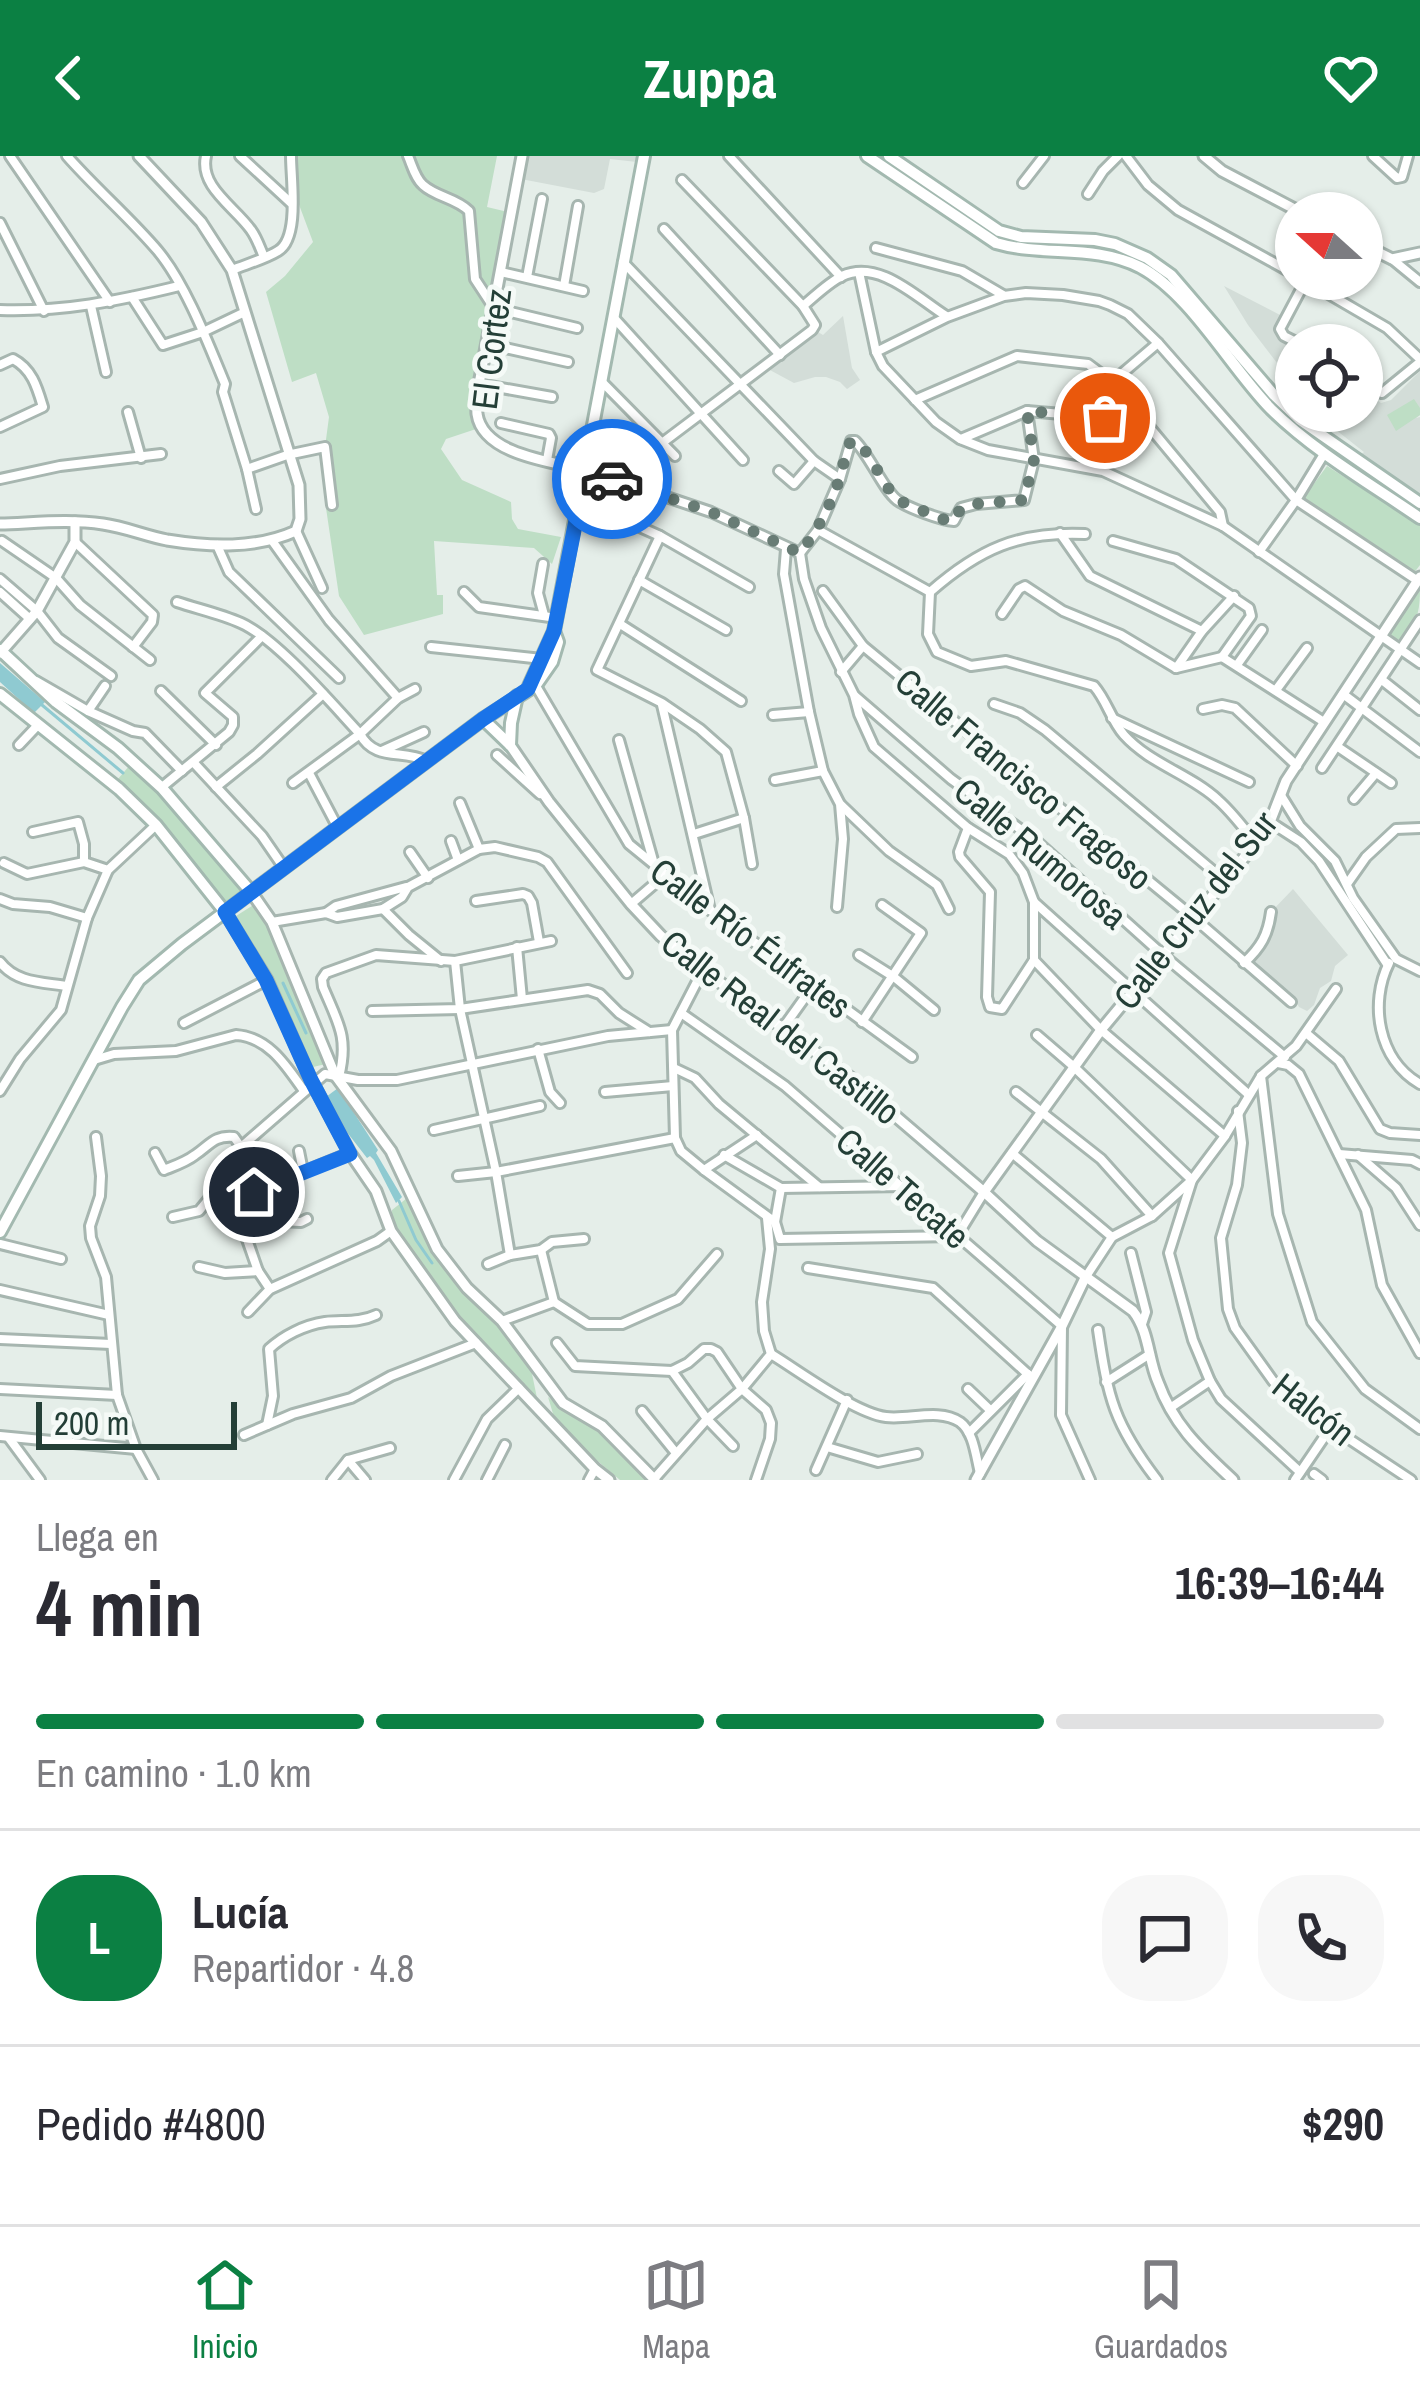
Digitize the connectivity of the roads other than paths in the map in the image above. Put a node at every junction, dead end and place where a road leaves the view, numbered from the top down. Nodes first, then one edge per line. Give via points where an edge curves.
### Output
1 (10, 156) edge
2 (67, 156) edge
3 (139, 156) edge
4 (206, 156) edge
5 (239, 156) edge
6 (291, 156) edge
7 (408, 156) edge
8 (522, 156) edge
9 (644, 156) edge
10 (729, 156) edge
11 (867, 156) edge
12 (889, 156) edge
13 (1044, 156) edge
14 (1122, 156) edge
15 (1204, 156) edge
16 (1372, 156) edge
17 (1408, 156) edge
18 (682, 180) dead end
19 (1023, 183) dead end
20 (1088, 194) dead end
21 (542, 199) dead end
22 (1275, 199) edge
23 (291, 203) junction
24 (578, 206) dead end
25 (0, 223) edge
26 (664, 229) dead end
27 (876, 248) dead end
28 (1420, 253) edge
29 (1383, 254) edge
30 (264, 257) junction
31 (1392, 259) junction
32 (622, 261) junction
33 (1275, 263) edge
34 (232, 269) junction
35 (501, 272) junction
36 (859, 272) junction
37 (527, 277) junction
38 (841, 277) junction
39 (1420, 282) edge
40 (178, 286) junction
41 (564, 286) junction
42 (583, 291) dead end
43 (1004, 296) junction
44 (132, 297) junction
45 (1340, 300) edge
46 (110, 302) junction
47 (802, 305) junction
48 (91, 306) junction
49 (494, 308) junction
50 (0, 310) edge
51 (44, 311) junction
52 (245, 312) junction
53 (613, 317) junction
54 (947, 317) junction
55 (577, 328) dead end
56 (203, 332) junction
57 (1158, 343) junction
58 (487, 344) junction
59 (876, 352) junction
60 (780, 355) junction
61 (1420, 360) edge
62 (568, 362) dead end
63 (0, 365) edge
64 (106, 372) dead end
65 (1112, 382) junction
66 (603, 383) junction
67 (740, 383) junction
68 (479, 384) junction
69 (1383, 392) edge
70 (552, 397) dead end
71 (915, 400) junction
72 (1027, 411) junction
73 (128, 412) dead end
74 (700, 413) junction
75 (1143, 421) junction
76 (501, 423) dead end
77 (0, 427) edge
78 (960, 439) junction
79 (662, 443) junction
80 (161, 454) dead end
81 (1324, 454) junction
82 (287, 455) junction
83 (675, 456) dead end
84 (141, 458) junction
85 (547, 460) junction
86 (743, 460) dead end
87 (1034, 460) junction
88 (814, 461) junction
89 (247, 469) junction
90 (586, 470) junction
91 (779, 471) dead end
92 (0, 479) edge
93 (840, 479) junction
94 (580, 500) junction
95 (1296, 500) junction
96 (1420, 503) edge
97 (332, 505) dead end
98 (256, 509) dead end
99 (1420, 518) edge
100 (75, 522) junction
101 (0, 524) edge
102 (1223, 526) junction
103 (818, 530) junction
104 (296, 531) junction
105 (1060, 533) junction
106 (1085, 534) dead end
107 (660, 536) junction
108 (2, 541) edge
109 (1113, 541) dead end
110 (75, 542) junction
111 (273, 542) junction
112 (217, 545) junction
113 (787, 549) junction
114 (1259, 552) junction
115 (800, 553) junction
116 (543, 565) dead end
117 (56, 578) junction
118 (0, 579) edge
119 (1419, 579) edge
120 (639, 580) junction
121 (749, 587) dead end
122 (322, 588) dead end
123 (0, 592) edge
124 (464, 592) dead end
125 (823, 592) dead end
126 (930, 592) junction
127 (1234, 596) junction
128 (177, 602) dead end
129 (1001, 614) dead end
130 (34, 615) junction
131 (1420, 620) edge
132 (552, 621) junction
133 (620, 624) junction
134 (726, 630) dead end
135 (1262, 630) dead end
136 (1202, 632) junction
137 (262, 636) junction
138 (1382, 636) junction
139 (863, 646) junction
140 (133, 647) junction
141 (431, 647) dead end
142 (1306, 648) dead end
143 (1402, 648) junction
144 (1, 652) edge
145 (1222, 657) junction
146 (542, 659) junction
147 (150, 660) dead end
148 (1420, 663) edge
149 (1237, 664) junction
150 (1176, 668) junction
151 (842, 672) junction
152 (111, 676) dead end
153 (29, 678) junction
154 (339, 678) dead end
155 (1382, 680) junction
156 (105, 686) dead end
157 (528, 688) junction
158 (415, 689) dead end
159 (1276, 690) junction
160 (161, 691) dead end
161 (0, 694) edge
162 (323, 694) junction
163 (1343, 694) junction
164 (854, 695) junction
165 (398, 698) junction
166 (741, 701) dead end
167 (662, 703) junction
168 (994, 704) dead end
169 (1203, 709) dead end
170 (1361, 709) junction
171 (1420, 710) edge
172 (88, 711) junction
173 (809, 712) junction
174 (772, 715) dead end
175 (1111, 717) junction
176 (483, 719) junction
177 (1324, 722) junction
178 (37, 726) junction
179 (134, 731) junction
180 (424, 732) dead end
181 (360, 734) junction
182 (620, 740) dead end
183 (19, 745) dead end
184 (216, 745) junction
185 (510, 746) junction
186 (1338, 747) junction
187 (118, 748) junction
188 (380, 752) junction
189 (1420, 752) edge
190 (497, 754) dead end
191 (427, 761) junction
192 (194, 763) junction
193 (1297, 766) junction
194 (1322, 768) dead end
195 (182, 771) junction
196 (823, 771) junction
197 (309, 773) junction
198 (1376, 773) junction
199 (775, 780) dead end
200 (1249, 782) dead end
201 (293, 783) dead end
202 (1391, 783) dead end
203 (216, 787) junction
204 (162, 788) junction
205 (1282, 796) junction
206 (1354, 800) dead end
207 (549, 802) junction
208 (460, 803) dead end
209 (840, 804) junction
210 (744, 818) junction
211 (1270, 822) junction
212 (156, 825) junction
213 (338, 828) junction
214 (968, 828) junction
215 (1420, 828) edge
216 (34, 832) dead end
217 (694, 834) junction
218 (451, 841) dead end
219 (1256, 843) junction
220 (479, 849) junction
221 (410, 852) dead end
222 (1323, 857) junction
223 (458, 860) junction
224 (84, 862) junction
225 (4, 863) dead end
226 (752, 864) dead end
227 (654, 866) junction
228 (108, 870) junction
229 (285, 870) junction
230 (665, 875) junction
231 (428, 878) junction
232 (1224, 880) junction
233 (1347, 884) junction
234 (408, 887) junction
235 (252, 893) junction
236 (0, 898) edge
237 (476, 901) dead end
238 (1034, 902) junction
239 (631, 904) junction
240 (882, 905) dead end
241 (837, 907) dead end
242 (382, 909) junction
243 (949, 909) dead end
244 (710, 910) junction
245 (225, 912) junction
246 (1270, 912) dead end
247 (326, 913) junction
248 (87, 918) junction
249 (1193, 918) junction
250 (272, 922) junction
251 (550, 941) dead end
252 (539, 942) junction
253 (517, 947) junction
254 (859, 955) dead end
255 (1164, 956) junction
256 (455, 961) junction
257 (1034, 961) junction
258 (0, 962) edge
259 (442, 962) junction
260 (1391, 962) junction
261 (1244, 963) junction
262 (704, 970) junction
263 (1420, 971) edge
264 (627, 973) dead end
265 (894, 976) junction
266 (266, 980) junction
267 (67, 986) junction
268 (814, 986) junction
269 (1336, 989) dead end
270 (1132, 992) junction
271 (522, 999) junction
272 (1291, 1002) dead end
273 (460, 1009) junction
274 (934, 1010) dead end
275 (372, 1011) dead end
276 (680, 1013) junction
277 (862, 1022) junction
278 (184, 1023) dead end
279 (784, 1028) junction
280 (672, 1030) junction
281 (1100, 1030) junction
282 (650, 1033) junction
283 (1306, 1033) junction
284 (1036, 1035) dead end
285 (538, 1049) junction
286 (913, 1058) dead end
287 (92, 1060) junction
288 (1281, 1060) junction
289 (471, 1064) junction
290 (1073, 1066) junction
291 (674, 1068) junction
292 (337, 1076) junction
293 (1261, 1076) junction
294 (1420, 1084) edge
295 (673, 1086) junction
296 (309, 1088) junction
297 (0, 1091) edge
298 (1016, 1091) dead end
299 (605, 1092) dead end
300 (1248, 1094) junction
301 (560, 1103) dead end
302 (540, 1106) dead end
303 (1238, 1111) junction
304 (1042, 1112) junction
305 (483, 1118) junction
306 (434, 1130) dead end
307 (1420, 1135) edge
308 (758, 1136) junction
309 (1225, 1136) junction
310 (96, 1137) dead end
311 (675, 1138) junction
312 (241, 1147) junction
313 (298, 1151) dead end
314 (155, 1153) dead end
315 (1012, 1153) junction
316 (350, 1154) junction
317 (1339, 1154) junction
318 (724, 1155) junction
319 (1358, 1155) junction
320 (1420, 1164) edge
321 (704, 1170) junction
322 (303, 1171) junction
323 (496, 1172) junction
324 (458, 1176) dead end
325 (1192, 1180) junction
326 (904, 1186) junction
327 (819, 1187) junction
328 (781, 1188) junction
329 (254, 1192) dead end
330 (984, 1192) junction
331 (235, 1205) dead end
332 (1151, 1216) junction
333 (173, 1217) dead end
334 (308, 1219) dead end
335 (771, 1220) junction
336 (242, 1225) junction
337 (1420, 1225) edge
338 (0, 1232) edge
339 (392, 1232) junction
340 (957, 1236) junction
341 (1112, 1237) junction
342 (584, 1239) dead end
343 (0, 1244) edge
344 (541, 1250) junction
345 (1131, 1253) dead end
346 (717, 1254) dead end
347 (510, 1255) junction
348 (61, 1259) dead end
349 (488, 1264) dead end
350 (199, 1267) dead end
351 (808, 1268) dead end
352 (259, 1271) junction
353 (1085, 1278) junction
354 (270, 1288) junction
355 (0, 1290) edge
356 (554, 1302) junction
357 (248, 1312) dead end
358 (109, 1315) junction
359 (376, 1315) dead end
360 (502, 1321) junction
361 (1142, 1324) junction
362 (1062, 1326) junction
363 (1099, 1330) dead end
364 (0, 1339) edge
365 (557, 1342) dead end
366 (476, 1343) junction
367 (111, 1344) junction
368 (1420, 1352) edge
369 (771, 1354) junction
370 (1150, 1354) junction
371 (672, 1371) junction
372 (1030, 1376) junction
373 (544, 1380) junction
374 (1210, 1381) junction
375 (1106, 1382) junction
376 (520, 1387) junction
377 (0, 1389) edge
378 (742, 1389) junction
379 (968, 1389) dead end
380 (118, 1395) junction
381 (847, 1400) junction
382 (1170, 1408) junction
383 (990, 1410) junction
384 (541, 1411) junction
385 (641, 1411) dead end
386 (707, 1419) junction
387 (267, 1425) junction
388 (1331, 1427) junction
389 (1420, 1429) edge
390 (969, 1433) junction
391 (4, 1436) edge
392 (244, 1436) dead end
393 (505, 1445) dead end
394 (733, 1446) dead end
395 (827, 1447) junction
396 (390, 1448) dead end
397 (136, 1449) junction
398 (676, 1453) junction
399 (917, 1454) dead end
400 (347, 1460) junction
401 (816, 1470) dead end
402 (592, 1474) edge
403 (1298, 1476) edge
404 (979, 1478) edge
405 (654, 1479) edge
406 (40, 1480) edge
407 (153, 1480) edge
408 (332, 1480) edge
409 (365, 1480) edge
410 (454, 1480) edge
411 (487, 1480) edge
412 (609, 1480) edge
413 (756, 1480) edge
414 (1090, 1480) edge
415 (1157, 1480) edge
416 (1233, 1480) edge
417 (1411, 1480) edge

1 - 46 street
2 - 40 street via 160,254
3 - 34 street via 202,222
4 - 30 street via 208,181
5 - 23 street
6 - 23 street
7 - 49 street via 424,186 469,211 475,279
8 - 35 street, El Cortez
9 - 32 main road
10 - 38 street
11 - 81 main road via 996,243 1092,251 1154,276 1266,403
12 - 96 main road via 999,231 1095,240 1147,258 1300,420
13 - 19 street
14 - 20 street
14 - 33 street via 1178,210
15 - 22 street
16 - 17 street via 1397,178
18 - 47 street
21 - 37 street
23 - 30 street via 290,240
24 - 41 street
25 - 51 street
26 - 60 street
27 - 43 street via 962,272
28 - 31 street
29 - 31 street
30 - 34 street
31 - 39 street
32 - 53 main road
32 - 67 street
34 - 52 street
35 - 37 street
35 - 49 street, El Cortez
36 - 38 street
36 - 54 street via 880,274
36 - 59 street
37 - 41 street
38 - 47 street
40 - 44 street
40 - 56 street
41 - 42 street
43 - 54 street
43 - 57 street via 1099,301 1128,314
44 - 46 street
44 - 56 street via 163,344
45 - 61 street
46 - 48 street
47 - 60 street via 815,325
48 - 51 street
48 - 64 street
49 - 55 street
49 - 58 street, El Cortez
50 - 51 street
52 - 56 street
52 - 82 street
53 - 66 main road
53 - 74 street
54 - 59 street
56 - 89 street
57 - 65 street
57 - 95 street
58 - 62 street
58 - 68 street, El Cortez
59 - 71 street
60 - 67 street
61 - 69 street
63 - 77 street via 19,361 43,407
65 - 71 street via 1088,364 1018,356
65 - 75 street
66 - 79 street
66 - 90 main road
67 - 74 street
67 - 88 street
68 - 70 street
68 - 85 street, El Cortez via 477,416 486,435 503,449
71 - 78 street
72 - 75 street
72 - 78 street
72 - 87 street
73 - 84 street
74 - 79 street
74 - 86 street
75 - 102 street via 1220,512
76 - 85 street via 549,434
78 - 87 street
79 - 83 street
80 - 84 street
81 - 95 street
81 - 99 main road
82 - 89 street
82 - 97 street via 325,447
82 - 104 street via 299,485
84 - 92 street
85 - 90 street, El Cortez
87 - 93 street via 1024,500 961,508 954,520 895,499 855,441
87 - 102 street via 1102,471
88 - 91 street via 794,484
88 - 93 street
89 - 98 street
90 - 94 main road
90 - 113 street via 711,512
93 - 103 street
94 - 107 street
94 - 132 main road
95 - 114 street
95 - 119 street
100 - 101 street
100 - 110 street
100 - 112 street
102 - 114 street
103 - 115 street
103 - 126 street
104 - 111 street
104 - 122 street
105 - 106 street
105 - 126 street via 1008,541
105 - 136 street via 1090,576
107 - 120 street
107 - 121 street
108 - 117 street
109 - 127 street via 1176,559
110 - 117 street
110 - 140 street via 153,615
111 - 112 street
111 - 165 street
112 - 154 street via 229,572
113 - 115 street
113 - 173 street via 784,574
114 - 138 street
115 - 151 street
116 - 132 street via 538,593
117 - 130 street
117 - 140 street
118 - 130 street
119 - 138 street, Calle Cruz del Sur
120 - 133 street
120 - 134 street
123 - 130 street
124 - 132 street via 479,607
125 - 139 street, Calle Francisco Fragoso
126 - 175 street via 928,634 937,652 971,666 1006,661 1094,686
127 - 136 street
127 - 145 street via 1251,616
128 - 137 street
129 - 150 street via 1025,586
130 - 144 street
130 - 152 street
131 - 143 street
132 - 146 main road
132 - 157 main road via 552,662
133 - 166 street
133 - 167 street via 597,670
135 - 149 street
136 - 150 street
137 - 162 street
137 - 184 street via 205,694 233,717
138 - 143 street
138 - 163 street, Calle Cruz del Sur
139 - 151 street
139 - 249 street, Calle Francisco Fragoso
140 - 147 street
141 - 146 street
142 - 159 street
143 - 148 street
143 - 155 street
144 - 153 main road
145 - 149 street
145 - 150 street
146 - 157 main road
149 - 159 street
151 - 164 street
153 - 172 street
153 - 187 main road
155 - 170 street
155 - 171 street
156 - 172 street
157 - 176 main road
157 - 185 main road
157 - 227 street, Calle Río Éufrates via 629,844
158 - 165 street
159 - 177 street
160 - 184 street
161 - 178 main road
162 - 181 street
162 - 203 street
163 - 170 street
163 - 177 street, Calle Cruz del Sur
164 - 214 street via 874,747
164 - 255 street, Calle Rumorosa
165 - 181 street
167 - 210 street via 725,752
167 - 217 street
168 - 232 street via 1045,730
169 - 193 street via 1235,708
170 - 186 street
170 - 189 street
172 - 179 street
173 - 174 street
173 - 196 street
175 - 200 street
175 - 219 street via 1143,752 1216,798
176 - 185 main road
176 - 191 main road
177 - 193 street, Calle Cruz del Sur
178 - 183 street
178 - 212 main road
179 - 187 street
179 - 195 street
180 - 188 street
181 - 188 street
181 - 197 street
182 - 227 street
184 - 192 street
185 - 207 street, Calle Real del Castillo
186 - 194 street
186 - 198 street
187 - 204 main road
188 - 191 street
190 - 207 street
191 - 213 main road
192 - 195 street
192 - 203 street
193 - 205 street, Calle Cruz del Sur
195 - 204 street
196 - 199 street
196 - 209 street
197 - 201 street
197 - 213 street
198 - 202 street
198 - 206 street
203 - 229 street
204 - 235 main road
205 - 211 street, Calle Cruz del Sur
205 - 222 street
207 - 239 street, Calle Real del Castillo
208 - 220 street
209 - 241 street
209 - 243 street via 937,885
210 - 217 street
210 - 226 street
211 - 219 street, Calle Cruz del Sur
211 - 222 street
212 - 228 street
212 - 245 main road
213 - 229 main road
214 - 238 street via 1009,854
214 - 257 street via 960,857 989,892 990,1007 1002,1009
215 - 233 street via 1396,830
216 - 224 street via 79,822
217 - 244 street
218 - 223 street
219 - 232 street, Calle Cruz del Sur
220 - 223 street
220 - 264 street via 547,862
221 - 231 street
222 - 233 street via 1335,861
222 - 260 street
223 - 231 street
224 - 225 street via 27,874
224 - 228 street
227 - 230 street, Calle Río Éufrates
228 - 248 street
229 - 235 main road
230 - 239 street
230 - 244 street, Calle Río Éufrates
231 - 234 street
232 - 249 street, Calle Cruz del Sur
233 - 260 street
234 - 242 street
234 - 247 street
235 - 245 main road
235 - 250 street
236 - 248 street
237 - 252 street via 528,896
238 - 257 street
238 - 270 street
239 - 262 street, Calle Real del Castillo
240 - 265 street via 921,933
242 - 247 street
242 - 259 street
244 - 268 street, Calle Río Éufrates
245 - 266 street
245 - 287 main road via 139,980
246 - 261 street via 1268,933
247 - 250 street
248 - 267 street
249 - 255 street, Calle Cruz del Sur
249 - 261 street, Calle Francisco Fragoso
250 - 292 street
251 - 252 street
252 - 253 street
253 - 256 street
253 - 271 street
254 - 265 street
255 - 270 street, Calle Cruz del Sur
255 - 288 street, Calle Rumorosa
256 - 259 street
256 - 273 street
257 - 281 street
258 - 267 street via 18,978
259 - 292 street via 376,955 326,973 323,987 343,1036
260 - 263 street
260 - 294 street via 1378,1020 1407,1076
261 - 272 street, Calle Francisco Fragoso
262 - 276 street
262 - 279 street, Calle Real del Castillo
265 - 274 street
265 - 277 street
266 - 278 street
266 - 296 street
267 - 297 street via 61,1010
268 - 277 street, Calle Río Éufrates
268 - 279 street
269 - 283 street
270 - 281 street, Calle Cruz del Sur
270 - 300 street
271 - 273 street
271 - 282 street via 594,991
273 - 275 street
273 - 289 street
276 - 280 street
276 - 326 street, Calle Tecate via 785,1086
277 - 286 street, Calle Río Éufrates
279 - 330 street, Calle Real del Castillo
280 - 282 street
280 - 291 street
281 - 290 street, Calle Cruz del Sur
281 - 309 street
282 - 285 street
283 - 288 street
283 - 307 street via 1339,1061 1380,1130
284 - 290 street
285 - 289 street
285 - 301 street
287 - 296 street via 244,1035
287 - 338 main road
288 - 293 street
288 - 317 street, Calle Rumorosa via 1299,1074
289 - 292 street via 397,1080
289 - 305 street
290 - 304 street, Calle Cruz del Sur
290 - 325 street
291 - 295 street
291 - 308 street
292 - 296 street via 325,1074
292 - 360 street via 392,1151 437,1249
293 - 300 street
293 - 389 street via 1278,1214 1312,1322 1365,1389
295 - 299 street
295 - 311 street
296 - 312 street
296 - 316 street
298 - 304 street
300 - 303 street
302 - 305 street
303 - 309 street
303 - 388 street, Halcón via 1237,1185 1221,1238 1228,1309 1273,1381
304 - 315 street, Calle Cruz del Sur
304 - 332 street via 1101,1159
305 - 306 street
305 - 323 street
308 - 318 street
308 - 327 street
309 - 325 street
310 - 358 street via 100,1196 90,1226
311 - 321 street
311 - 323 street
312 - 314 street via 224,1136 164,1170
312 - 333 street via 199,1211
313 - 322 street
315 - 330 street, Calle Cruz del Sur
315 - 341 street
316 - 322 street
316 - 339 street
317 - 319 street
317 - 368 street, Calle Rumorosa via 1366,1210 1382,1286
318 - 321 street
318 - 328 street
319 - 320 street
319 - 337 street via 1396,1188
321 - 335 street
322 - 329 street
323 - 324 street
323 - 347 street
325 - 332 street
325 - 374 street via 1169,1252
326 - 327 street
326 - 340 street, Calle Tecate
327 - 328 street
328 - 335 street
330 - 340 street, Calle Cruz del Sur
330 - 353 street, Calle Real del Castillo
331 - 336 street
332 - 341 street
334 - 336 street
335 - 340 street via 780,1240
335 - 369 street via 762,1302
336 - 352 street
339 - 354 street
339 - 366 street
340 - 362 street, Calle Tecate
341 - 353 street
342 - 344 street
343 - 348 street
344 - 347 street
344 - 356 street
345 - 361 street
346 - 356 street via 678,1299 622,1324 588,1324
347 - 349 street
350 - 352 street
351 - 372 street via 933,1288
352 - 354 street
353 - 361 street, Calle Real del Castillo
353 - 362 street
354 - 357 street
355 - 358 street
356 - 360 street
358 - 367 street
359 - 387 street via 320,1322 269,1349
360 - 373 street
361 - 370 street
362 - 372 street
362 - 414 street via 1061,1415
363 - 375 street
364 - 367 street
365 - 371 street via 575,1366
366 - 376 street
366 - 387 street
367 - 380 street
369 - 378 street
369 - 381 street
370 - 375 street
370 - 382 street
371 - 378 street via 711,1348
371 - 386 street
372 - 383 street
372 - 404 street
373 - 384 street
373 - 405 street
374 - 382 street
374 - 403 street
375 - 415 street via 1130,1446
376 - 384 street
376 - 410 street via 487,1419
377 - 380 street
378 - 386 street
378 - 413 street via 771,1423
379 - 383 street
380 - 397 street
381 - 390 street via 885,1417 954,1419
381 - 395 street
382 - 416 street via 1187,1437
383 - 390 street
384 - 402 street
385 - 398 street
386 - 394 street
386 - 398 street
387 - 392 street
388 - 403 street
388 - 417 street, Halcón
390 - 404 street
391 - 397 street
391 - 406 street
393 - 411 street
395 - 399 street via 878,1462
395 - 401 street
396 - 400 street
397 - 407 street
398 - 405 street
400 - 408 street
400 - 409 street
402 - 412 street

